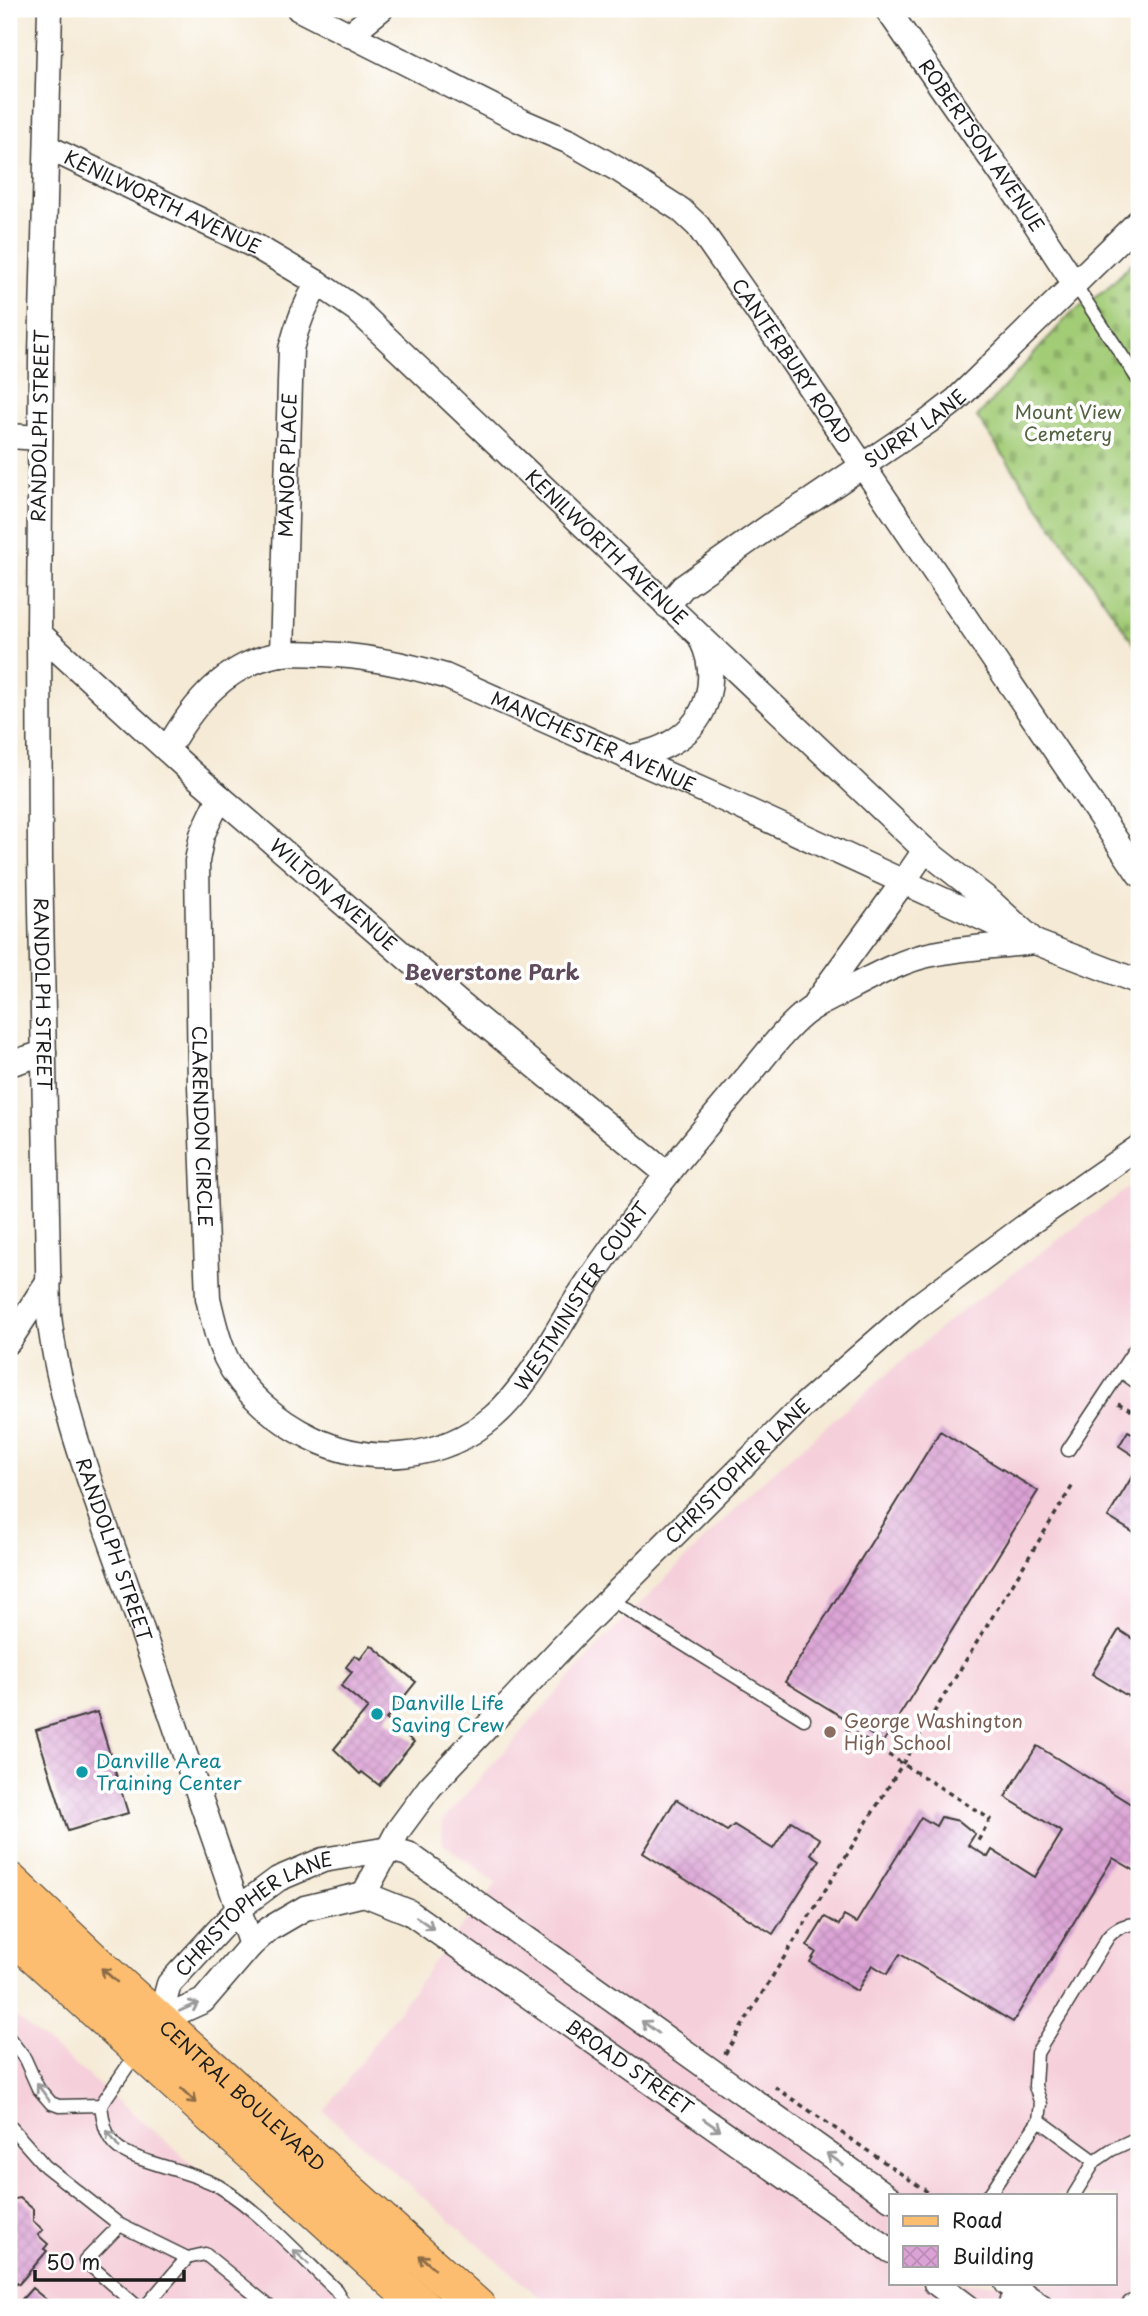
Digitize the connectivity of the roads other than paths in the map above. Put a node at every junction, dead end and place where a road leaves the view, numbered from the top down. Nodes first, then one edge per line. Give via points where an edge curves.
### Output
1 (50, 9) edge
2 (299, 9) edge
3 (381, 9) edge
4 (893, 11) edge
5 (349, 36) junction
6 (47, 147) junction
7 (1139, 221) edge
8 (318, 283) junction
9 (1074, 283) junction
10 (1139, 381) edge
11 (9, 436) edge
12 (40, 438) junction
13 (862, 466) junction
14 (667, 606) junction
15 (39, 633) junction
16 (701, 638) junction
17 (282, 654) junction
18 (167, 751) junction
19 (628, 758) junction
20 (220, 797) junction
21 (925, 850) junction
22 (1139, 874) edge
23 (904, 881) junction
24 (1035, 942) junction
25 (1139, 982) edge
26 (808, 1010) junction
27 (44, 1053) junction
28 (9, 1064) edge
29 (1139, 1147) edge
30 (667, 1174) junction
31 (49, 1280) junction
32 (9, 1341) edge
33 (1139, 1343) edge
34 (1122, 1372) junction
35 (1139, 1384) edge
36 (294, 1428) joint
37 (1068, 1450) dead end
38 (610, 1598) junction
39 (804, 1719) dead end
40 (388, 1849) junction
41 (9, 1881) edge
42 (364, 1894) junction
43 (239, 1908) junction
44 (1139, 1924) edge
45 (9, 1931) edge
46 (251, 1945) junction
47 (149, 2035) junction
48 (9, 2038) edge
49 (100, 2105) junction
50 (1039, 2120) junction
51 (9, 2125) edge
52 (1139, 2137) edge
53 (1096, 2161) junction
54 (990, 2194) edge
55 (1075, 2194) edge
56 (889, 2198) edge
57 (120, 2225) junction
58 (889, 2250) edge
59 (187, 2258) junction
60 (937, 2284) edge
61 (1010, 2290) edge
62 (1139, 2306) edge
63 (138, 2307) edge
64 (145, 2307) edge
65 (270, 2307) edge
66 (346, 2307) edge
67 (422, 2307) edge
68 (477, 2307) edge
69 (968, 2307) edge
70 (1042, 2307) edge
71 (1133, 2307) edge

1 - 6 street, RANDOLPH STREET
2 - 5 street, CANTERBURY ROAD
3 - 5 street
4 - 9 street, ROBERTSON AVENUE
5 - 13 street, CANTERBURY ROAD via 569,142 681,210 698,226
6 - 8 street, KENILWORTH AVENUE via 257,247
6 - 12 street, RANDOLPH STREET
7 - 9 street, SURRY LANE
8 - 14 street, KENILWORTH AVENUE via 357,310
8 - 17 street, MANOR PLACE via 297,323 291,349
9 - 10 lane
9 - 13 street, SURRY LANE via 956,400
11 - 12 street
12 - 15 street, RANDOLPH STREET
13 - 14 street, SURRY LANE via 683,587
13 - 22 street, CANTERBURY ROAD
14 - 16 street, KENILWORTH AVENUE
15 - 18 street, WILTON AVENUE
15 - 27 street, RANDOLPH STREET
16 - 19 street via 711,668 706,705 674,741
16 - 21 street, KENILWORTH AVENUE
17 - 18 street, MANCHESTER AVENUE via 251,663 214,685
17 - 19 street, MANCHESTER AVENUE via 357,656 445,676
18 - 20 street, WILTON AVENUE
19 - 23 street, MANCHESTER AVENUE
20 - 30 street, WILTON AVENUE
20 - 36 street, CLARENDON CIRCLE via 202,835 197,861 208,1298 226,1359 260,1403
21 - 23 street, WESTMINISTER COURT
21 - 24 street, KENILWORTH AVENUE
23 - 24 street, MANCHESTER AVENUE
23 - 26 street, WESTMINISTER COURT
24 - 25 street, KENILWORTH AVENUE
24 - 26 street, WESTMINISTER COURT via 931,954 874,975
26 - 30 street, WESTMINISTER COURT
27 - 28 street
27 - 31 street, RANDOLPH STREET
29 - 38 street, CHRISTOPHER LANE via 926,1300 866,1349
30 - 36 street, WESTMINISTER COURT via 612,1247 514,1396 467,1435 440,1448 388,1456 328,1446
31 - 32 street
31 - 43 street, RANDOLPH STREET via 49,1316 62,1392
33 - 34 lane
34 - 35 lane
34 - 37 lane
38 - 39 lane
38 - 40 street, CHRISTOPHER LANE via 430,1787
40 - 42 street, CHRISTOPHER LANE
40 - 43 street, CHRISTOPHER LANE via 323,1860 278,1879
56 -> 40 street via 408,1854
47 -> 41 main road, CENTRAL BOULEVARD
42 - 46 street, CHRISTOPHER LANE via 305,1908
42 -> 58 street, BROAD STREET via 409,1912
43 - 46 street, RANDOLPH STREET
43 - 47 street, CHRISTOPHER LANE via 169,1984
44 - 50 lane via 1116,1929 1108,1937 1037,2053
45 - 47 main road, CENTRAL BOULEVARD
47 -> 46 street, CHRISTOPHER LANE via 203,2001
47 - 49 lane
47 -> 67 main road, CENTRAL BOULEVARD
68 -> 47 main road, CENTRAL BOULEVARD
49 -> 48 lane via 51,2103
66 -> 49 lane via 336,2290 245,2204 195,2175 127,2154 116,2146 107,2133
50 - 53 lane
50 - 54 lane
51 - 57 lane via 45,2166
52 - 53 lane
53 - 55 lane
57 - 59 lane
57 - 63 lane via 85,2261
59 - 64 lane
59 - 65 lane via 205,2254
60 - 69 street
61 - 70 street
62 - 71 street

